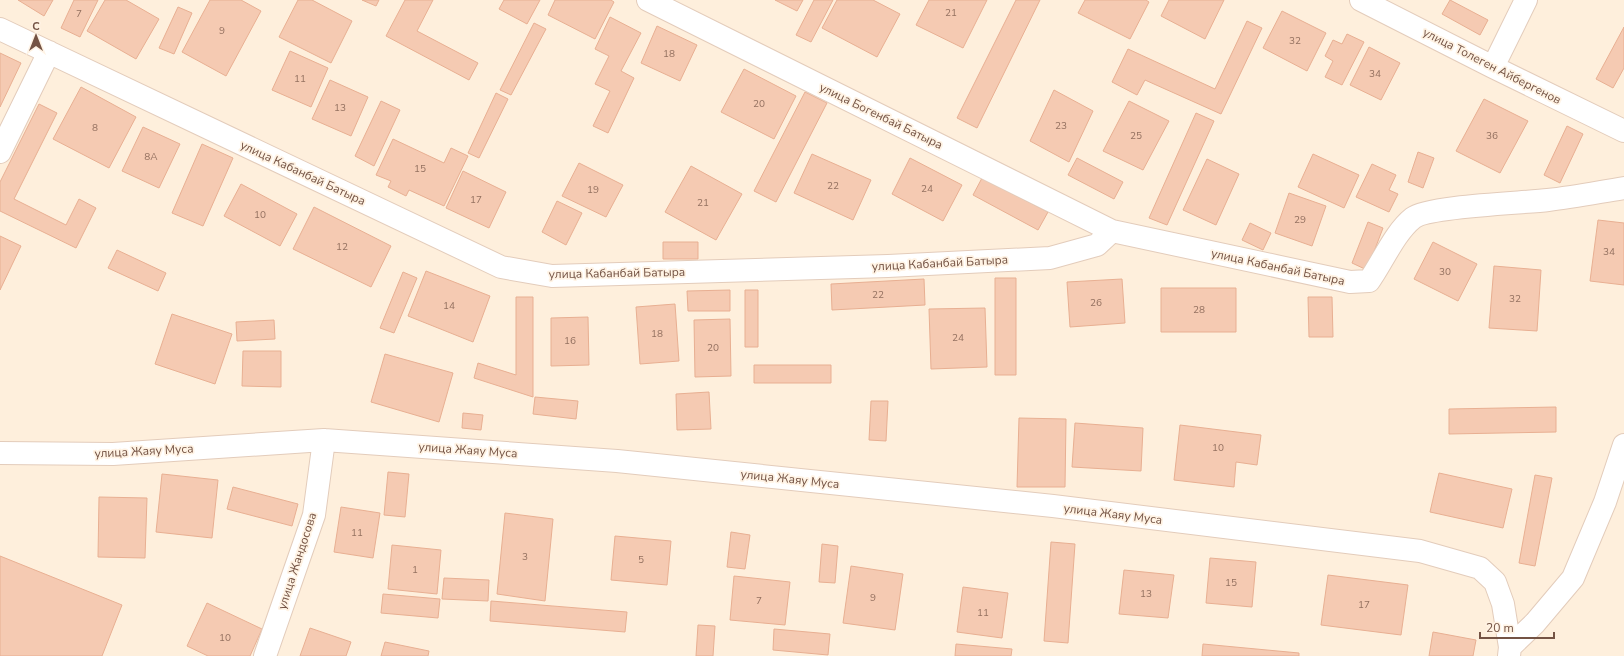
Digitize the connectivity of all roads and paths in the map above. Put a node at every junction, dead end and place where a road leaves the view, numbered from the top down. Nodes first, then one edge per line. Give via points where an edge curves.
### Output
1 (648, 0) edge
2 (1361, 0) edge
3 (1526, 0) edge
4 (673, 6) edge
5 (0, 29) edge
6 (49, 52) junction
7 (1493, 67) junction
8 (1624, 131) edge
9 (0, 152) edge
10 (1624, 188) edge
11 (1113, 231) junction
12 (324, 440) junction
13 (1624, 445) edge
14 (0, 453) edge
15 (1510, 652) edge
16 (265, 656) edge

1 - 4 street, улица Богенбай Батыра
2 - 7 street, улица Толеген Айбергенов
3 - 7 street
4 - 11 street, улица Богенбай Батыра
5 - 6 street, улица Кабанбай Батыра
6 - 9 street
6 - 11 street, улица Кабанбай Батыра via 501,267 552,276 888,266 1050,258 1097,245
7 - 8 street, улица Толеген Айбергенов
10 - 11 street, улица Кабанбай Батыра via 1550,200 1433,211 1413,218 1400,232 1369,281 1350,282
12 - 14 street, улица Жаяу Муса via 113,454
12 - 15 street, улица Жаяу Муса via 633,462 1053,506 1420,551 1480,568 1495,582 1504,604
12 - 16 street, улица Жандосова via 314,515
13 - 15 street via 1605,502 1573,578

